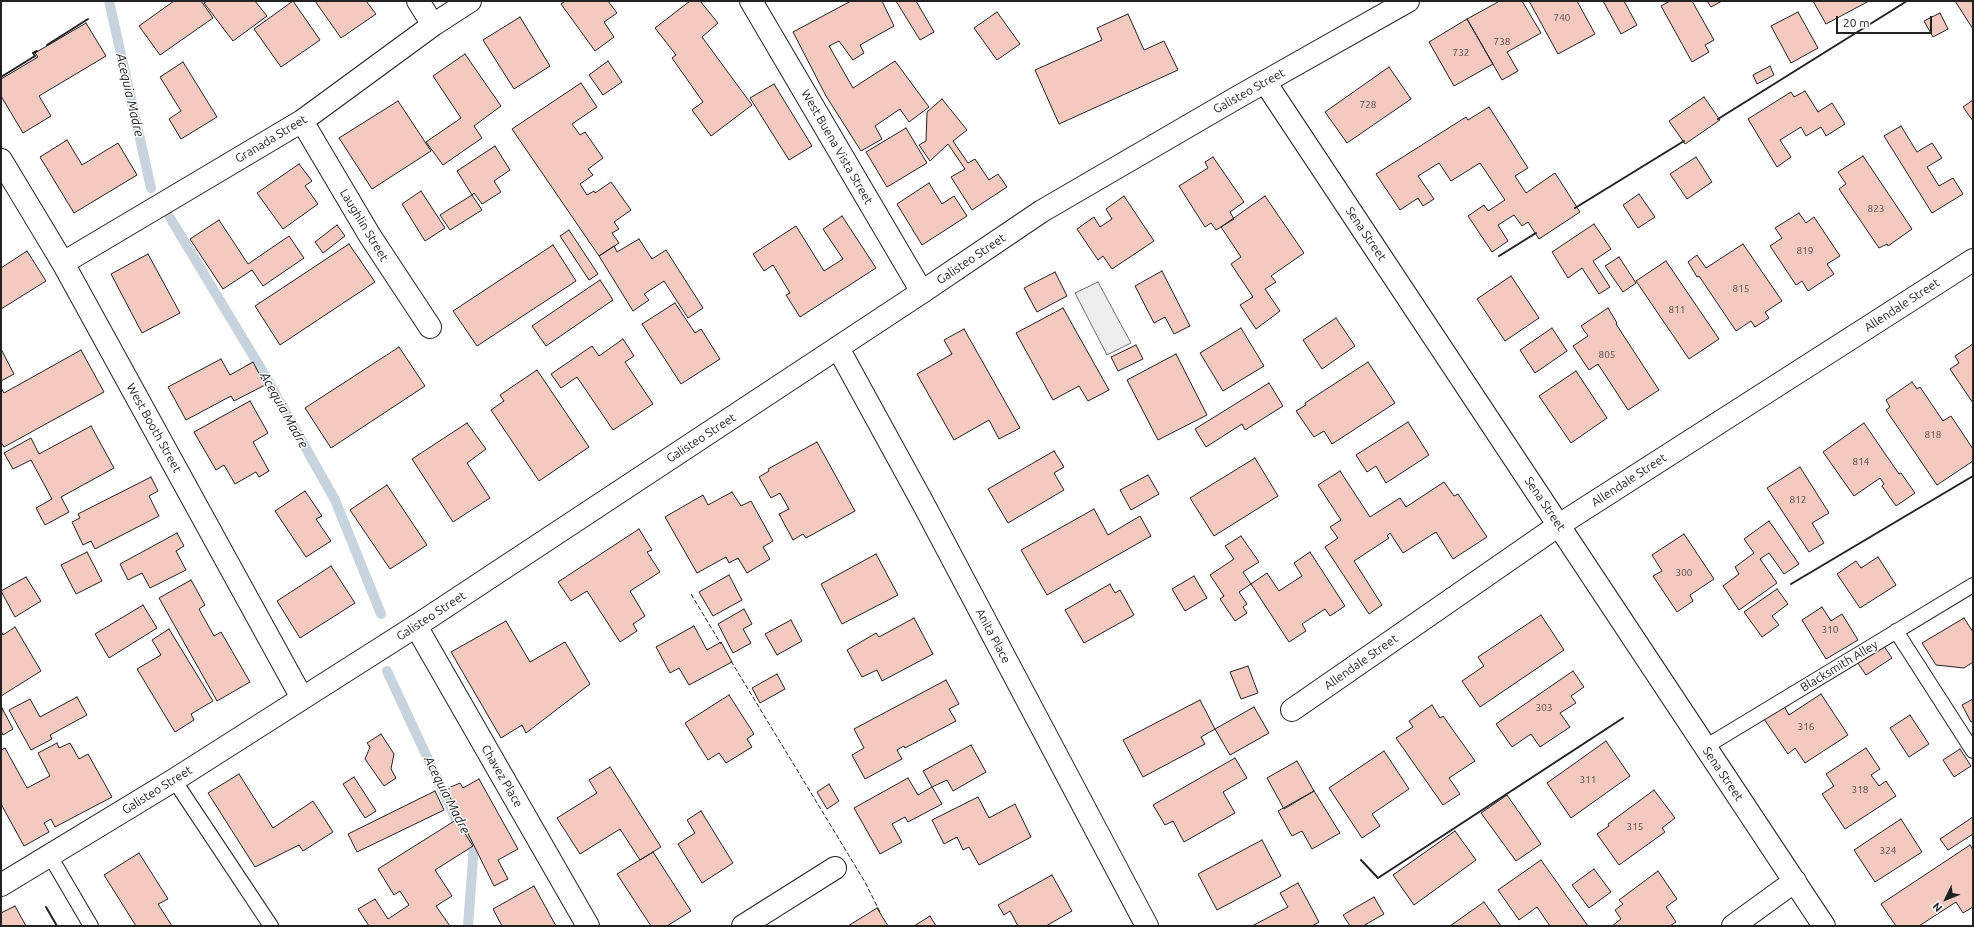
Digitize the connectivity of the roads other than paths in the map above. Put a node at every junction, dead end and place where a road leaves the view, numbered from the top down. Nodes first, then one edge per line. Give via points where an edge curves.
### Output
1 (418, 1) edge
2 (470, 1) edge
3 (751, 1) edge
4 (1408, 1) edge
5 (433, 25) junction
6 (1265, 82) junction
7 (302, 121) junction
8 (1, 160) edge
9 (1973, 260) edge
10 (63, 263) junction
11 (922, 292) junction
12 (430, 327) dead end
13 (838, 348) junction
14 (1559, 525) junction
15 (1973, 585) edge
16 (416, 626) junction
17 (1896, 631) junction
18 (302, 698) junction
19 (1292, 710) dead end
20 (1705, 747) junction
21 (1973, 751) edge
22 (174, 780) junction
23 (50, 856) junction
24 (834, 868) dead end
25 (1795, 881) junction
26 (1, 885) edge
27 (91, 926) edge
28 (271, 926) edge
29 (588, 926) edge
30 (743, 926) edge
31 (1147, 926) edge
32 (1733, 926) edge
33 (1824, 926) edge

1 - 5 street
2 - 5 street, Granada Street
3 - 11 street, West Buena Vista Street
4 - 6 street, Galisteo Street
5 - 7 street, Granada Street
6 - 11 street, Galisteo Street via 1042,211
6 - 14 street, Sena Street
7 - 10 street, Granada Street
7 - 12 street, Laughlin Street via 374,243
8 - 10 street, West Booth Street
9 - 14 street, Allendale Street
10 - 18 street, West Booth Street
11 - 13 street, Galisteo Street
13 - 16 street, Galisteo Street
13 - 31 street, Anita Place
14 - 19 street, Allendale Street
14 - 20 street, Sena Street
15 - 17 lane, Blacksmith Alley
16 - 18 street, Galisteo Street
16 - 29 street, Chavez Place
17 - 20 lane, Blacksmith Alley
17 - 21 lane
18 - 22 street, Galisteo Street
20 - 25 street, Sena Street
22 - 23 street, Galisteo Street
22 - 28 lane
23 - 26 street, Galisteo Street
23 - 27 lane
24 - 30 street
25 - 32 street
25 - 33 street, Sena Street

